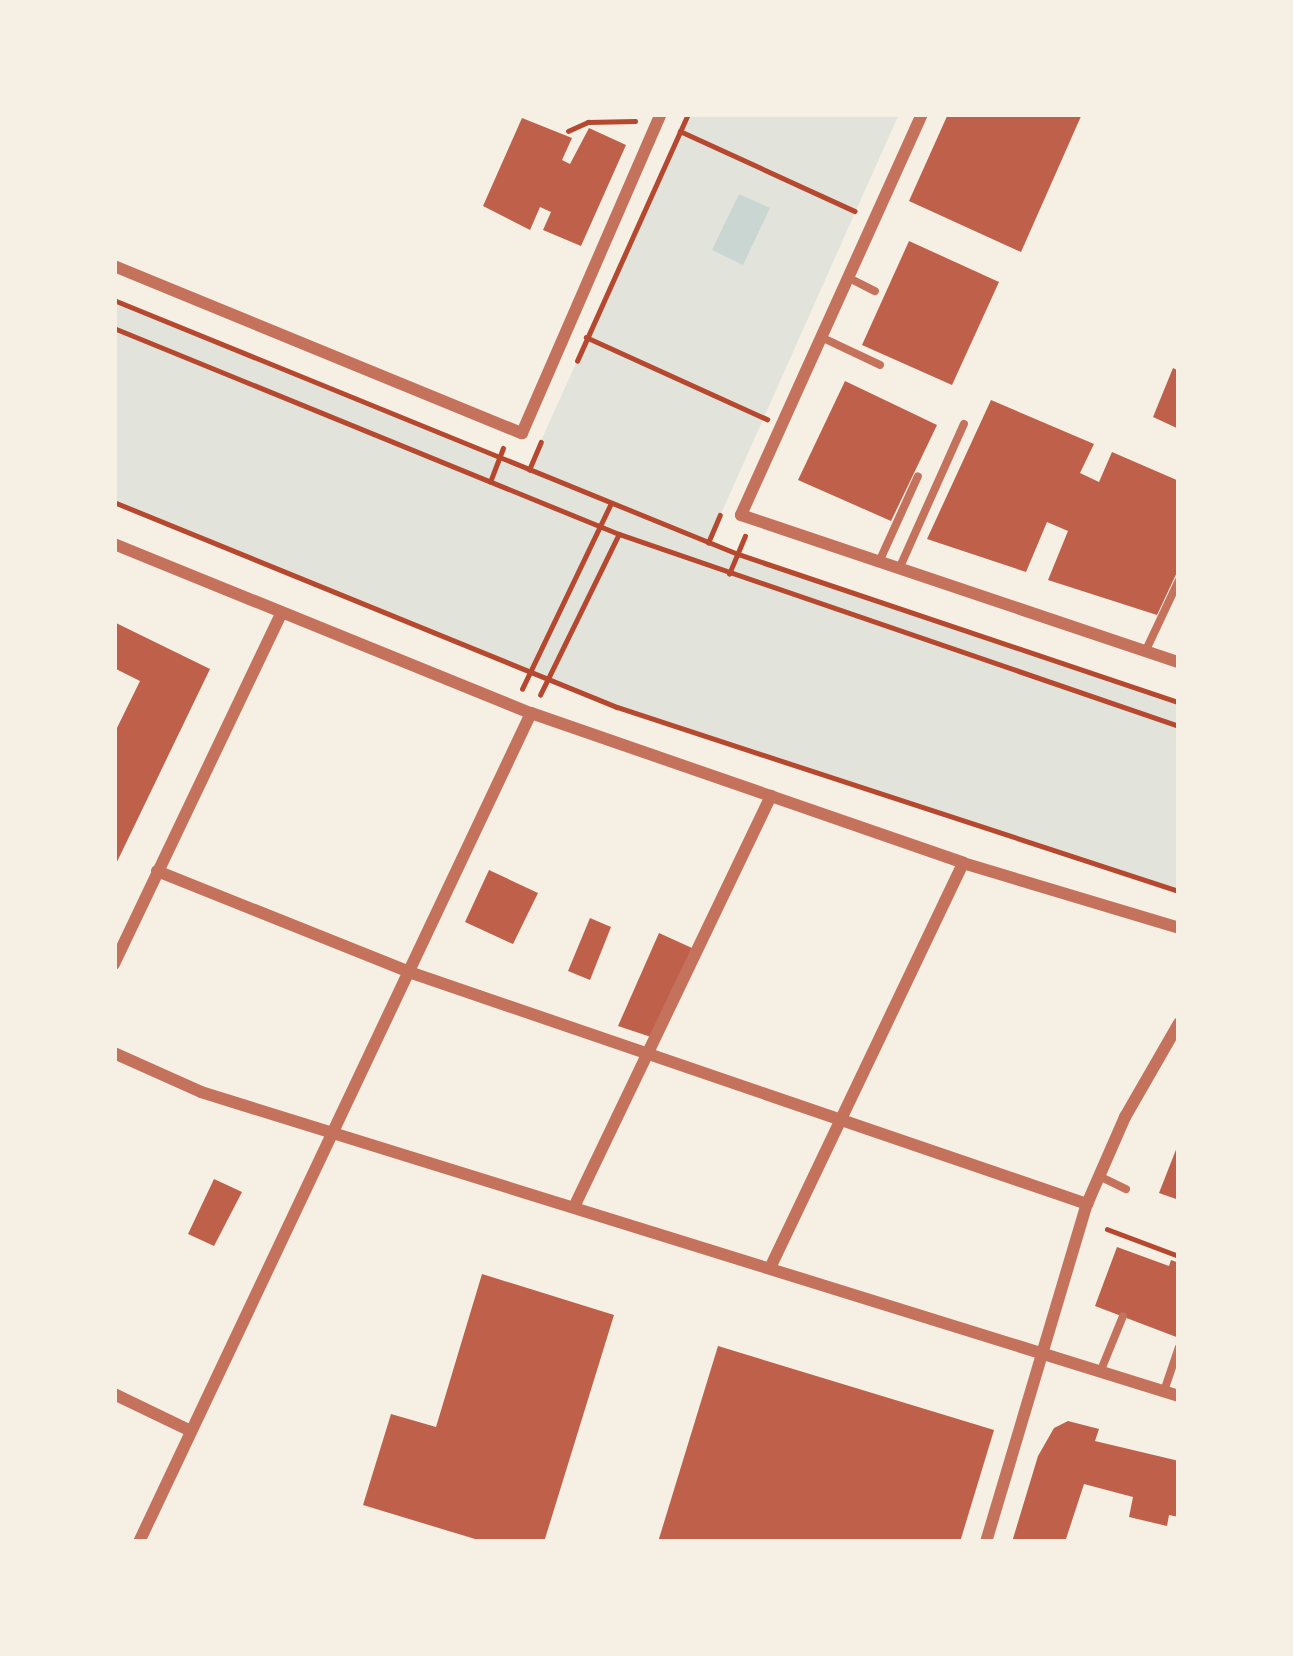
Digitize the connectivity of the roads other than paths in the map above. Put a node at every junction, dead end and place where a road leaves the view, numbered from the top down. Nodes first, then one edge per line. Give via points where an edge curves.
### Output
1 (922, 114) edge
2 (659, 117) edge
3 (114, 266) edge
4 (848, 278) junction
5 (875, 291) dead end
6 (821, 337) junction
7 (880, 365) dead end
8 (964, 424) dead end
9 (918, 476) dead end
10 (114, 544) edge
11 (879, 564) junction
12 (898, 570) junction
13 (1179, 580) edge
14 (281, 614) junction
15 (1146, 651) junction
16 (1179, 662) edge
17 (531, 713) junction
18 (771, 796) junction
19 (963, 863) junction
20 (157, 871) junction
21 (1179, 928) edge
22 (114, 964) edge
23 (409, 972) junction
24 (1179, 1023) edge
25 (1164, 1046) junction
26 (114, 1053) edge
27 (646, 1054) junction
28 (1179, 1054) edge
29 (840, 1118) junction
30 (332, 1133) junction
31 (1098, 1176) junction
32 (1126, 1189) dead end
33 (1087, 1204) junction
34 (574, 1207) junction
35 (770, 1268) junction
36 (1123, 1316) dead end
37 (1179, 1347) edge
38 (1043, 1352) junction
39 (1101, 1370) junction
40 (1164, 1391) junction
41 (114, 1394) edge
42 (1179, 1396) edge
43 (191, 1431) junction
44 (140, 1542) edge
45 (986, 1542) edge

1 - 4 street
2 - 3 street via 522,433
4 - 5 lane
4 - 6 street
6 - 7 lane
6 - 11 street via 741,515
8 - 12 lane
9 - 11 lane
10 - 14 street
11 - 12 street
12 - 15 street
13 - 15 lane
14 - 17 street
14 - 20 street
15 - 16 street
17 - 18 street
17 - 23 street
18 - 19 street
18 - 27 street
19 - 21 street
19 - 29 street
20 - 22 street
20 - 23 street
23 - 27 street
23 - 30 street
24 - 25 street
25 - 28 lane
25 - 31 street
26 - 30 street via 201,1092
27 - 29 street
27 - 34 street
29 - 33 street
29 - 35 street
30 - 34 street
30 - 43 street
31 - 32 lane
31 - 33 street
33 - 38 street
34 - 35 street
35 - 38 street
36 - 39 lane
37 - 40 lane
38 - 39 street
38 - 45 street
39 - 40 street
40 - 42 street
41 - 43 street
43 - 44 street

